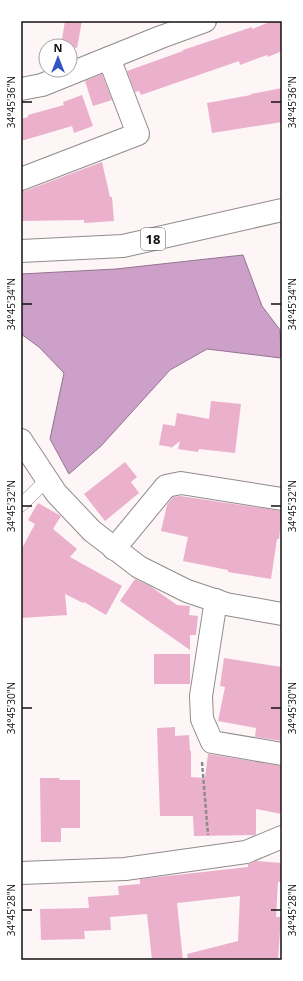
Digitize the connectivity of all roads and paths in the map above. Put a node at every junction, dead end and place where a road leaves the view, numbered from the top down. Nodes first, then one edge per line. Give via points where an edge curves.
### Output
1 (205, 21) edge
2 (162, 29) edge
3 (109, 58) junction
4 (21, 89) edge
5 (21, 180) edge
6 (282, 210) edge
7 (21, 251) edge
8 (22, 443) edge
9 (48, 480) junction
10 (282, 499) edge
11 (21, 505) edge
12 (114, 548) junction
13 (216, 600) junction
14 (282, 614) edge
15 (282, 754) edge
16 (203, 772) dead end
17 (282, 837) edge
18 (209, 857) junction
19 (21, 873) edge

1 - 2 street
2 - 3 street
3 - 4 street via 42,85
3 - 5 street via 138,134
6 - 7 street, 18 via 123,246
8 - 9 street
9 - 11 lane
9 - 12 street via 56,493 92,531
10 - 12 street via 181,483 166,486
12 - 13 street via 139,567 187,591
13 - 14 street
13 - 15 street via 201,696 202,718 212,742
16 - 18 path
17 - 18 street via 246,852
18 - 19 street via 125,869

